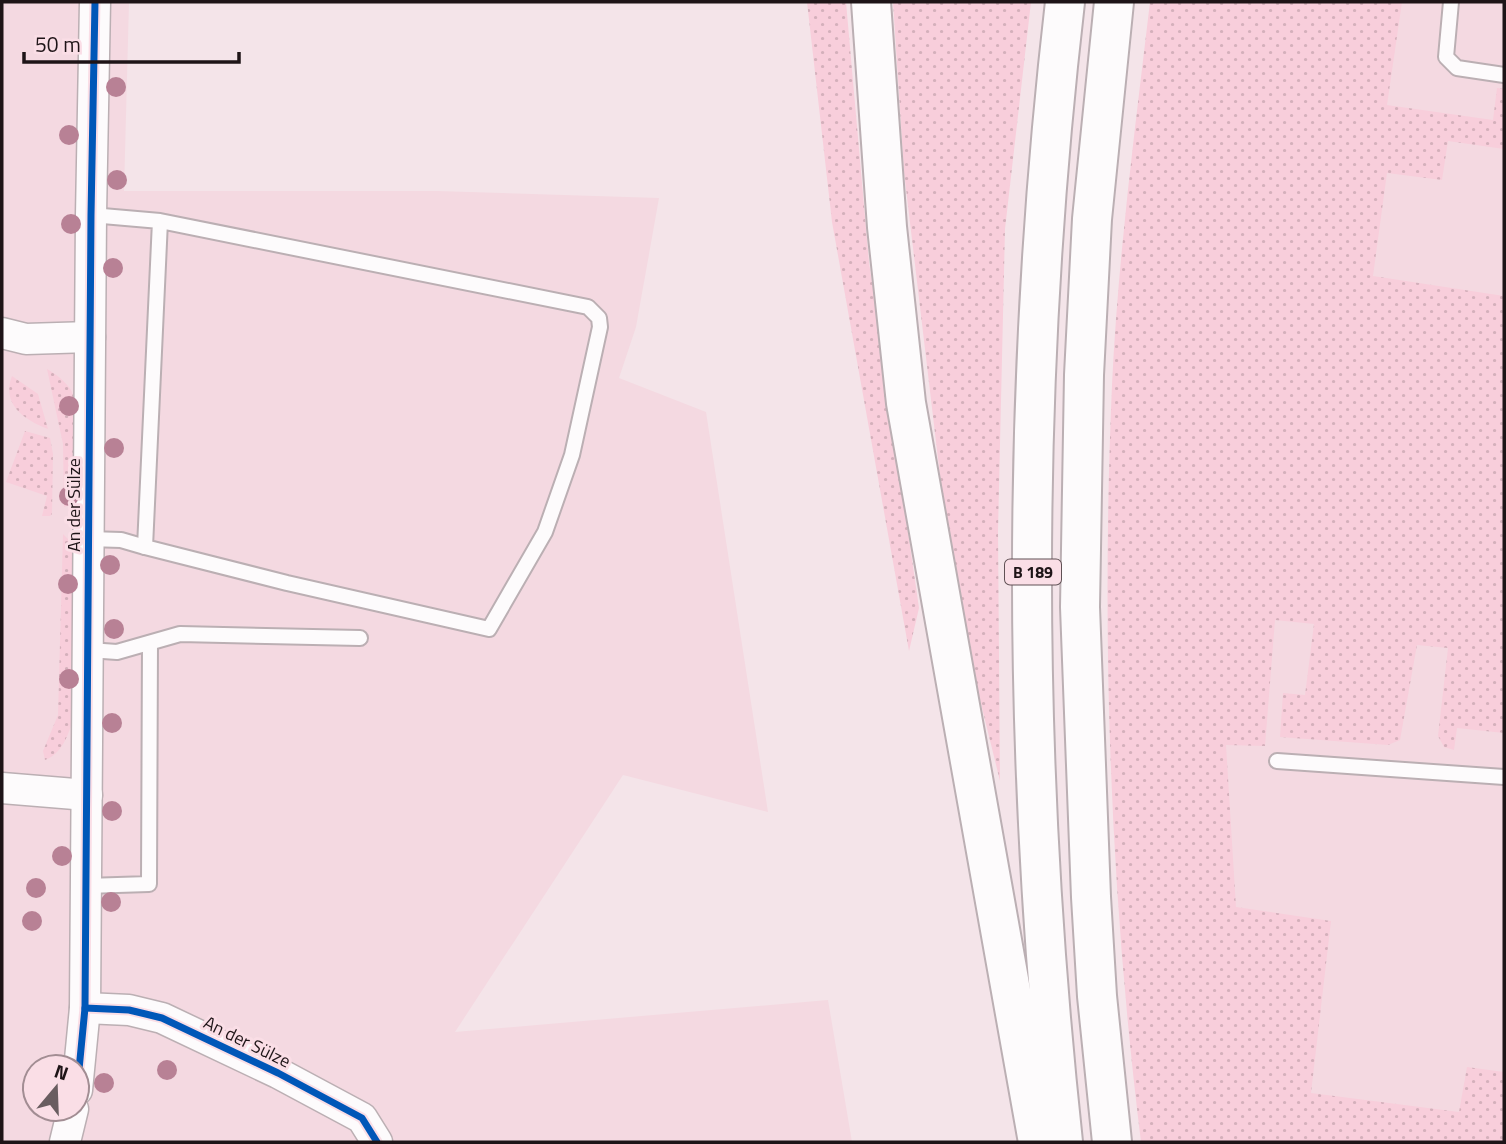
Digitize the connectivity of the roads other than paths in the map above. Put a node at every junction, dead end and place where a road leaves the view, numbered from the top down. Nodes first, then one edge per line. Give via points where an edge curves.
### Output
1 (95, 2) edge
2 (871, 2) edge
3 (1065, 2) edge
4 (1114, 2) edge
5 (1451, 2) edge
6 (1504, 75) edge
7 (91, 215) junction
8 (160, 221) junction
9 (2, 333) edge
10 (90, 337) junction
11 (89, 539) junction
12 (145, 547) junction
13 (360, 638) dead end
14 (150, 643) junction
15 (89, 650) junction
16 (1277, 761) dead end
17 (1504, 777) edge
18 (2, 788) edge
19 (87, 795) junction
20 (86, 886) junction
21 (85, 1008) junction
22 (81, 1053) edge
23 (70, 1123) edge
24 (65, 1142) edge
25 (377, 1142) edge
26 (1038, 1142) edge
27 (1063, 1142) edge
28 (1112, 1142) edge

1 - 7 street, An der Sülze
2 - 26 highway via 887,227 906,403
3 - 27 highway, B 189 via 1038,344 1033,604 1035,759 1048,988
4 - 28 highway, B 189 via 1092,219 1080,607 1097,996
5 - 6 lane via 1446,57 1457,68
7 - 8 lane
7 - 10 street, An der Sülze
8 - 12 lane
8 - 12 lane via 588,307 599,318 600,327 572,455 545,532 488,629
9 - 10 street via 26,338
10 - 11 street, An der Sülze
11 - 12 lane via 121,540
11 - 15 street, An der Sülze
13 - 14 lane via 180,634
14 - 15 lane via 117,652
14 - 20 lane via 149,884
15 - 19 street, An der Sülze
16 - 17 lane
18 - 19 street
19 - 20 street, An der Sülze
20 - 21 street, An der Sülze
21 - 22 street, An der Sülze
21 - 25 street, An der Sülze via 129,1010 162,1018 362,1118
23 - 24 street

